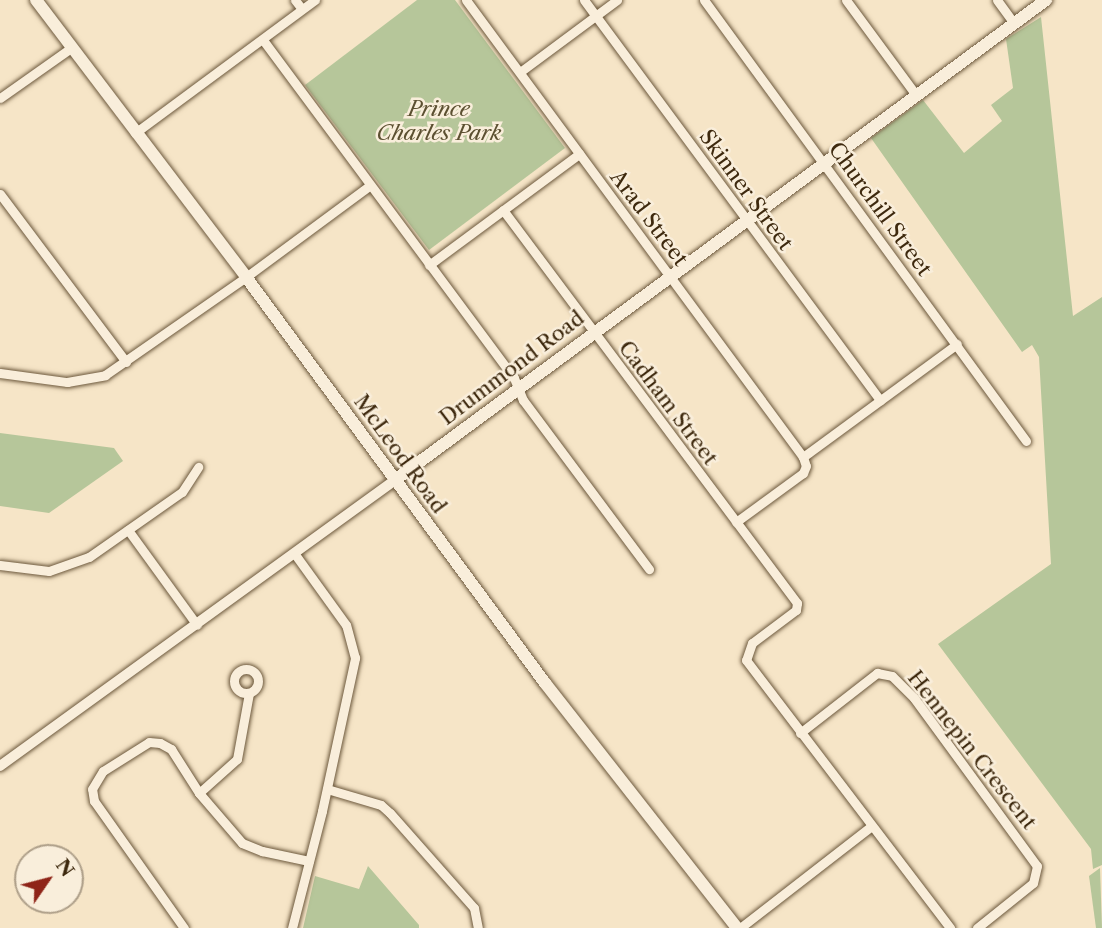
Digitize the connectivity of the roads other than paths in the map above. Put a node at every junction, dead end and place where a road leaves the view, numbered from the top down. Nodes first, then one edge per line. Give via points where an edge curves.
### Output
1 (36, 0) edge
2 (295, 0) edge
3 (315, 0) edge
4 (466, 0) edge
5 (584, 0) edge
6 (617, 0) edge
7 (705, 0) edge
8 (846, 0) edge
9 (997, 0) edge
10 (1046, 0) edge
11 (302, 9) junction
12 (595, 15) junction
13 (1014, 23) junction
14 (262, 40) junction
15 (71, 48) junction
16 (520, 72) junction
17 (916, 95) junction
18 (0, 98) edge
19 (135, 133) junction
20 (579, 154) junction
21 (825, 163) junction
22 (369, 186) junction
23 (0, 194) edge
24 (503, 210) junction
25 (747, 220) junction
26 (429, 265) junction
27 (671, 275) junction
28 (246, 277) junction
29 (593, 332) junction
30 (957, 344) junction
31 (126, 362) junction
32 (0, 373) edge
33 (518, 388) junction
34 (880, 400) junction
35 (1026, 440) dead end
36 (803, 457) junction
37 (198, 467) dead end
38 (395, 480) junction
39 (736, 522) junction
40 (128, 530) junction
41 (294, 553) junction
42 (0, 565) edge
43 (649, 569) dead end
44 (197, 625) junction
45 (249, 693) dead end
46 (800, 733) junction
47 (0, 766) edge
48 (327, 789) junction
49 (199, 793) junction
50 (870, 827) junction
51 (309, 861) junction
52 (184, 928) edge
53 (292, 928) edge
54 (478, 928) edge
55 (739, 928) edge
56 (950, 928) edge
57 (977, 928) edge

1 - 15 main road, McLeod Road
2 - 11 street
3 - 11 street
4 - 16 street, Arad Street
5 - 12 street, Skinner Street
6 - 12 street
7 - 21 street, Churchill Street
8 - 17 street
9 - 13 street
10 - 13 main road, Drummond Road
11 - 14 street
12 - 16 street
12 - 25 street, Skinner Street
13 - 17 main road, Drummond Road
14 - 19 street
14 - 22 street
15 - 18 street
15 - 19 main road, McLeod Road
16 - 20 street, Arad Street
17 - 21 main road, Drummond Road
19 - 28 main road, McLeod Road
20 - 24 street
20 - 27 street, Arad Street
21 - 25 main road, Drummond Road
21 - 30 street, Churchill Street
22 - 26 street
22 - 28 street
23 - 31 street
24 - 26 street
24 - 29 street, Cadham Street
25 - 27 main road, Drummond Road
25 - 34 street, Skinner Street
26 - 33 street
27 - 29 main road, Drummond Road
27 - 36 street, Arad Street
28 - 31 street
28 - 38 main road, McLeod Road
29 - 33 main road, Drummond Road
29 - 39 street, Cadham Street
30 - 34 street
30 - 35 street, Churchill Street
31 - 32 street via 105,375 66,383
33 - 38 main road, Drummond Road
33 - 43 street
34 - 36 street
36 - 39 street via 803,472
37 - 40 street via 182,492
38 - 41 street, Drummond Road
38 - 55 main road, McLeod Road via 545,683
39 - 46 street, Cadham Street via 797,603 796,610 752,643 746,660
40 - 42 street via 71,565 49,571
40 - 44 street
41 - 44 street, Drummond Road
41 - 48 street via 346,625 355,658
44 - 47 street, Drummond Road
45 - 49 street via 237,759
46 - 50 street
46 - 57 street, Hennepin Crescent via 877,673 892,676 914,698 1037,866 1033,883
48 - 51 street
48 - 54 street via 381,805 390,813 474,908
49 - 51 street via 242,843
49 - 52 street via 171,749 149,741 103,771 92,789 94,801
50 - 55 street
50 - 56 street
51 - 53 street

